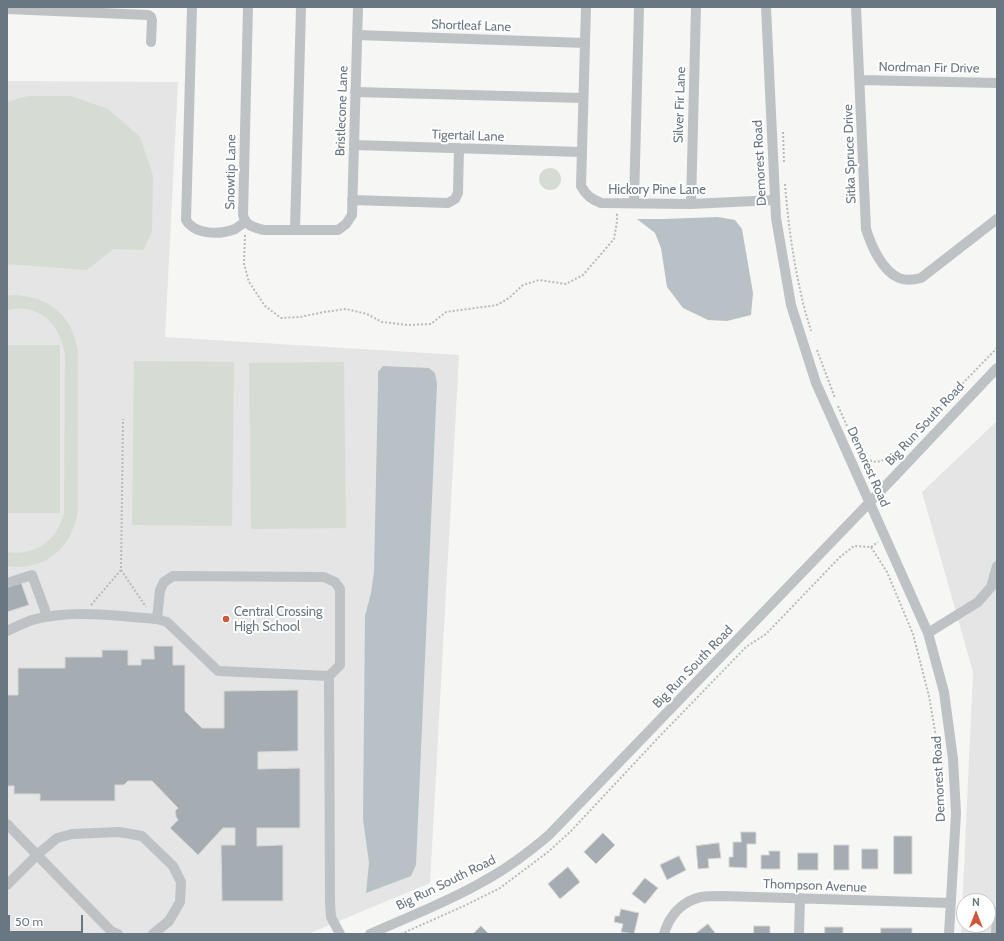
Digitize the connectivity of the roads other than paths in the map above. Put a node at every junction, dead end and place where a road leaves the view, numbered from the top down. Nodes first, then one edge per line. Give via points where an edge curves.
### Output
1 (192, 7) edge
2 (248, 7) edge
3 (301, 7) edge
4 (358, 7) edge
5 (586, 7) edge
6 (639, 7) edge
7 (696, 7) edge
8 (766, 7) edge
9 (856, 7) edge
10 (7, 9) edge
11 (108, 10) edge
12 (357, 35) junction
13 (151, 42) dead end
14 (585, 43) junction
15 (860, 80) junction
16 (997, 83) edge
17 (355, 92) junction
18 (583, 98) junction
19 (354, 145) junction
20 (459, 148) junction
21 (581, 152) junction
22 (352, 200) junction
23 (775, 200) junction
24 (634, 203) junction
25 (691, 204) junction
26 (352, 215) joint
27 (997, 218) edge
28 (245, 222) junction
29 (295, 230) junction
30 (997, 368) edge
31 (869, 502) junction
32 (997, 566) edge
33 (7, 583) edge
34 (46, 617) junction
35 (157, 619) junction
36 (7, 631) edge
37 (928, 633) junction
38 (329, 676) junction
39 (7, 824) edge
40 (37, 855) junction
41 (7, 885) edge
42 (800, 898) junction
43 (950, 903) junction
44 (997, 912) edge
45 (118, 934) edge
46 (153, 934) edge
47 (340, 934) edge
48 (370, 934) edge
49 (664, 934) edge
50 (799, 934) edge
51 (949, 934) edge
52 (996, 934) edge

1 - 28 street via 186,220 190,226 198,230 212,232 225,232
2 - 28 street, Snowtip Lane via 243,215
3 - 29 street
4 - 12 street, Bristlecone Lane
5 - 14 street, Hickory Pine Lane
6 - 24 street
7 - 25 street, Silver Fir Lane
8 - 23 street, Demorest Road
9 - 15 street, Sitka Spruce Drive
10 - 11 street
11 - 13 street via 151,17
12 - 14 street, Shortleaf Lane
12 - 17 street, Bristlecone Lane
14 - 18 street, Hickory Pine Lane
15 - 16 street, Nordman Fir Drive
15 - 27 street, Sitka Spruce Drive via 866,229 877,256 887,270 898,278 910,281 921,278
17 - 18 street
17 - 19 street, Bristlecone Lane
18 - 21 street, Hickory Pine Lane
19 - 20 street, Tigertail Lane
19 - 22 street, Bristlecone Lane
20 - 21 street, Tigertail Lane
20 - 22 street via 458,193 455,199 448,203
21 - 24 street, Hickory Pine Lane via 581,186 591,199 601,202
22 - 26 street, Bristlecone Lane
23 - 25 street, Hickory Pine Lane
23 - 31 street, Demorest Road via 791,305 816,383
24 - 25 street, Hickory Pine Lane
26 - 29 street, Snowtip Lane via 338,230
28 - 29 street, Snowtip Lane via 264,230
30 - 31 street, Big Run South Road
31 - 37 street, Demorest Road
31 - 48 street, Big Run South Road via 549,835 526,854 485,881
32 - 37 street via 991,587 978,602
33 - 34 street via 32,575
34 - 35 street via 89,615
34 - 36 street
35 - 38 street via 166,622 218,671
35 - 38 street via 160,590 164,582 174,576 324,577 335,582 340,589 340,665
37 - 43 street, Demorest Road via 944,692 953,759 956,813
38 - 47 street via 330,902 331,917
39 - 40 street
40 - 41 street
40 - 45 street via 111,931
40 - 46 street via 57,838 72,834 119,832 142,836 174,866 181,882 180,902 169,921
42 - 43 street, Thompson Avenue
42 - 49 street, Thompson Avenue via 701,897 681,907 672,916
42 - 50 street
43 - 51 street, Demorest Road
44 - 52 street

